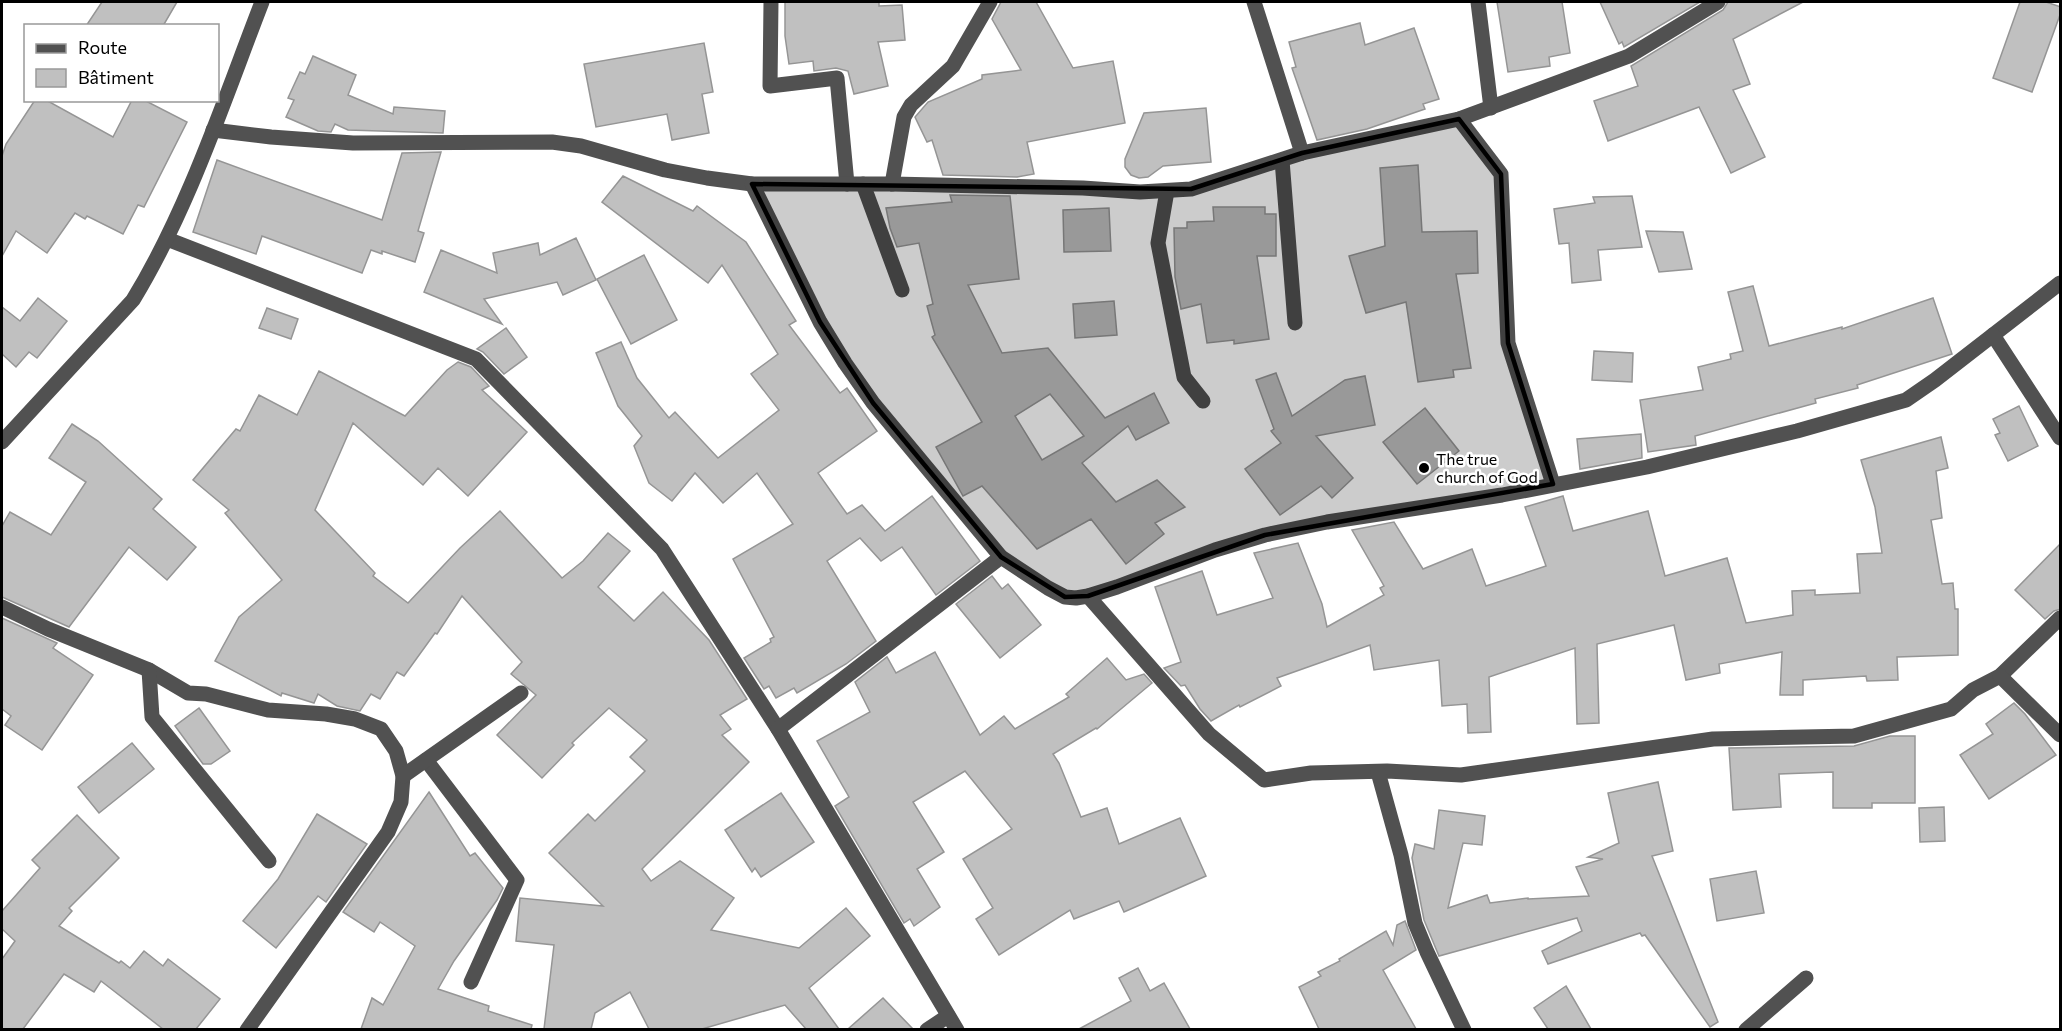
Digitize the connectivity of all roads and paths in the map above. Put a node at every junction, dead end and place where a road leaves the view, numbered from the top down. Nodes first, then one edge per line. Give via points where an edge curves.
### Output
1 (262, 2) edge
2 (771, 2) edge
3 (990, 2) edge
4 (1254, 2) edge
5 (1478, 2) edge
6 (1718, 2) edge
7 (1491, 108) junction
8 (1459, 120) junction
9 (213, 130) junction
10 (1302, 153) junction
11 (1282, 160) junction
12 (752, 184) junction
13 (847, 184) junction
14 (863, 184) junction
15 (892, 184) junction
16 (1167, 191) junction
17 (166, 239) junction
18 (2061, 283) edge
19 (902, 290) dead end
20 (1295, 323) dead end
21 (1993, 335) junction
22 (1203, 402) dead end
23 (2061, 438) edge
24 (2, 442) edge
25 (1552, 484) junction
26 (1001, 557) junction
27 (1088, 596) junction
28 (2, 608) edge
29 (2061, 618) edge
30 (149, 670) junction
31 (2000, 676) junction
32 (521, 693) dead end
33 (778, 729) junction
34 (2061, 735) edge
35 (426, 760) junction
36 (1378, 772) junction
37 (403, 776) junction
38 (269, 861) dead end
39 (1806, 978) dead end
40 (471, 982) dead end
41 (948, 1016) junction
42 (247, 1029) edge
43 (927, 1029) edge
44 (957, 1029) edge
45 (1464, 1029) edge
46 (1746, 1029) edge

1 - 9 street
2 - 13 street via 770,86 837,78
3 - 15 street via 953,66 910,105 904,117
4 - 10 street
5 - 7 street
6 - 7 street via 1629,56
7 - 8 street
8 - 10 street
8 - 25 street via 1501,174 1508,343
9 - 12 street via 353,143 552,142 581,146 665,170
9 - 17 street
10 - 11 street
11 - 16 street via 1191,189
11 - 20 street
12 - 13 street
12 - 26 street via 820,322 845,363 873,403
13 - 14 street
14 - 15 street
14 - 19 street
15 - 16 street
16 - 22 street via 1158,243 1184,377
17 - 24 street via 133,300
17 - 33 street via 476,359 662,549
18 - 21 street
21 - 23 street
21 - 25 street via 1906,400 1708,453
25 - 27 street via 1265,535
26 - 27 street via 1057,594
26 - 33 street
27 - 36 street via 1209,734 1264,780 1311,772
28 - 30 street
29 - 31 street
30 - 37 street via 188,693 268,710 355,719 381,729 396,751
30 - 38 street via 152,717
31 - 34 street
31 - 36 street via 1973,690 1951,709 1854,736 1713,739 1461,776
32 - 35 street
33 - 41 street
35 - 37 street
35 - 40 street via 517,880
36 - 45 street via 1415,923
37 - 42 street via 401,802 388,832
39 - 46 street
41 - 43 street
41 - 44 street

